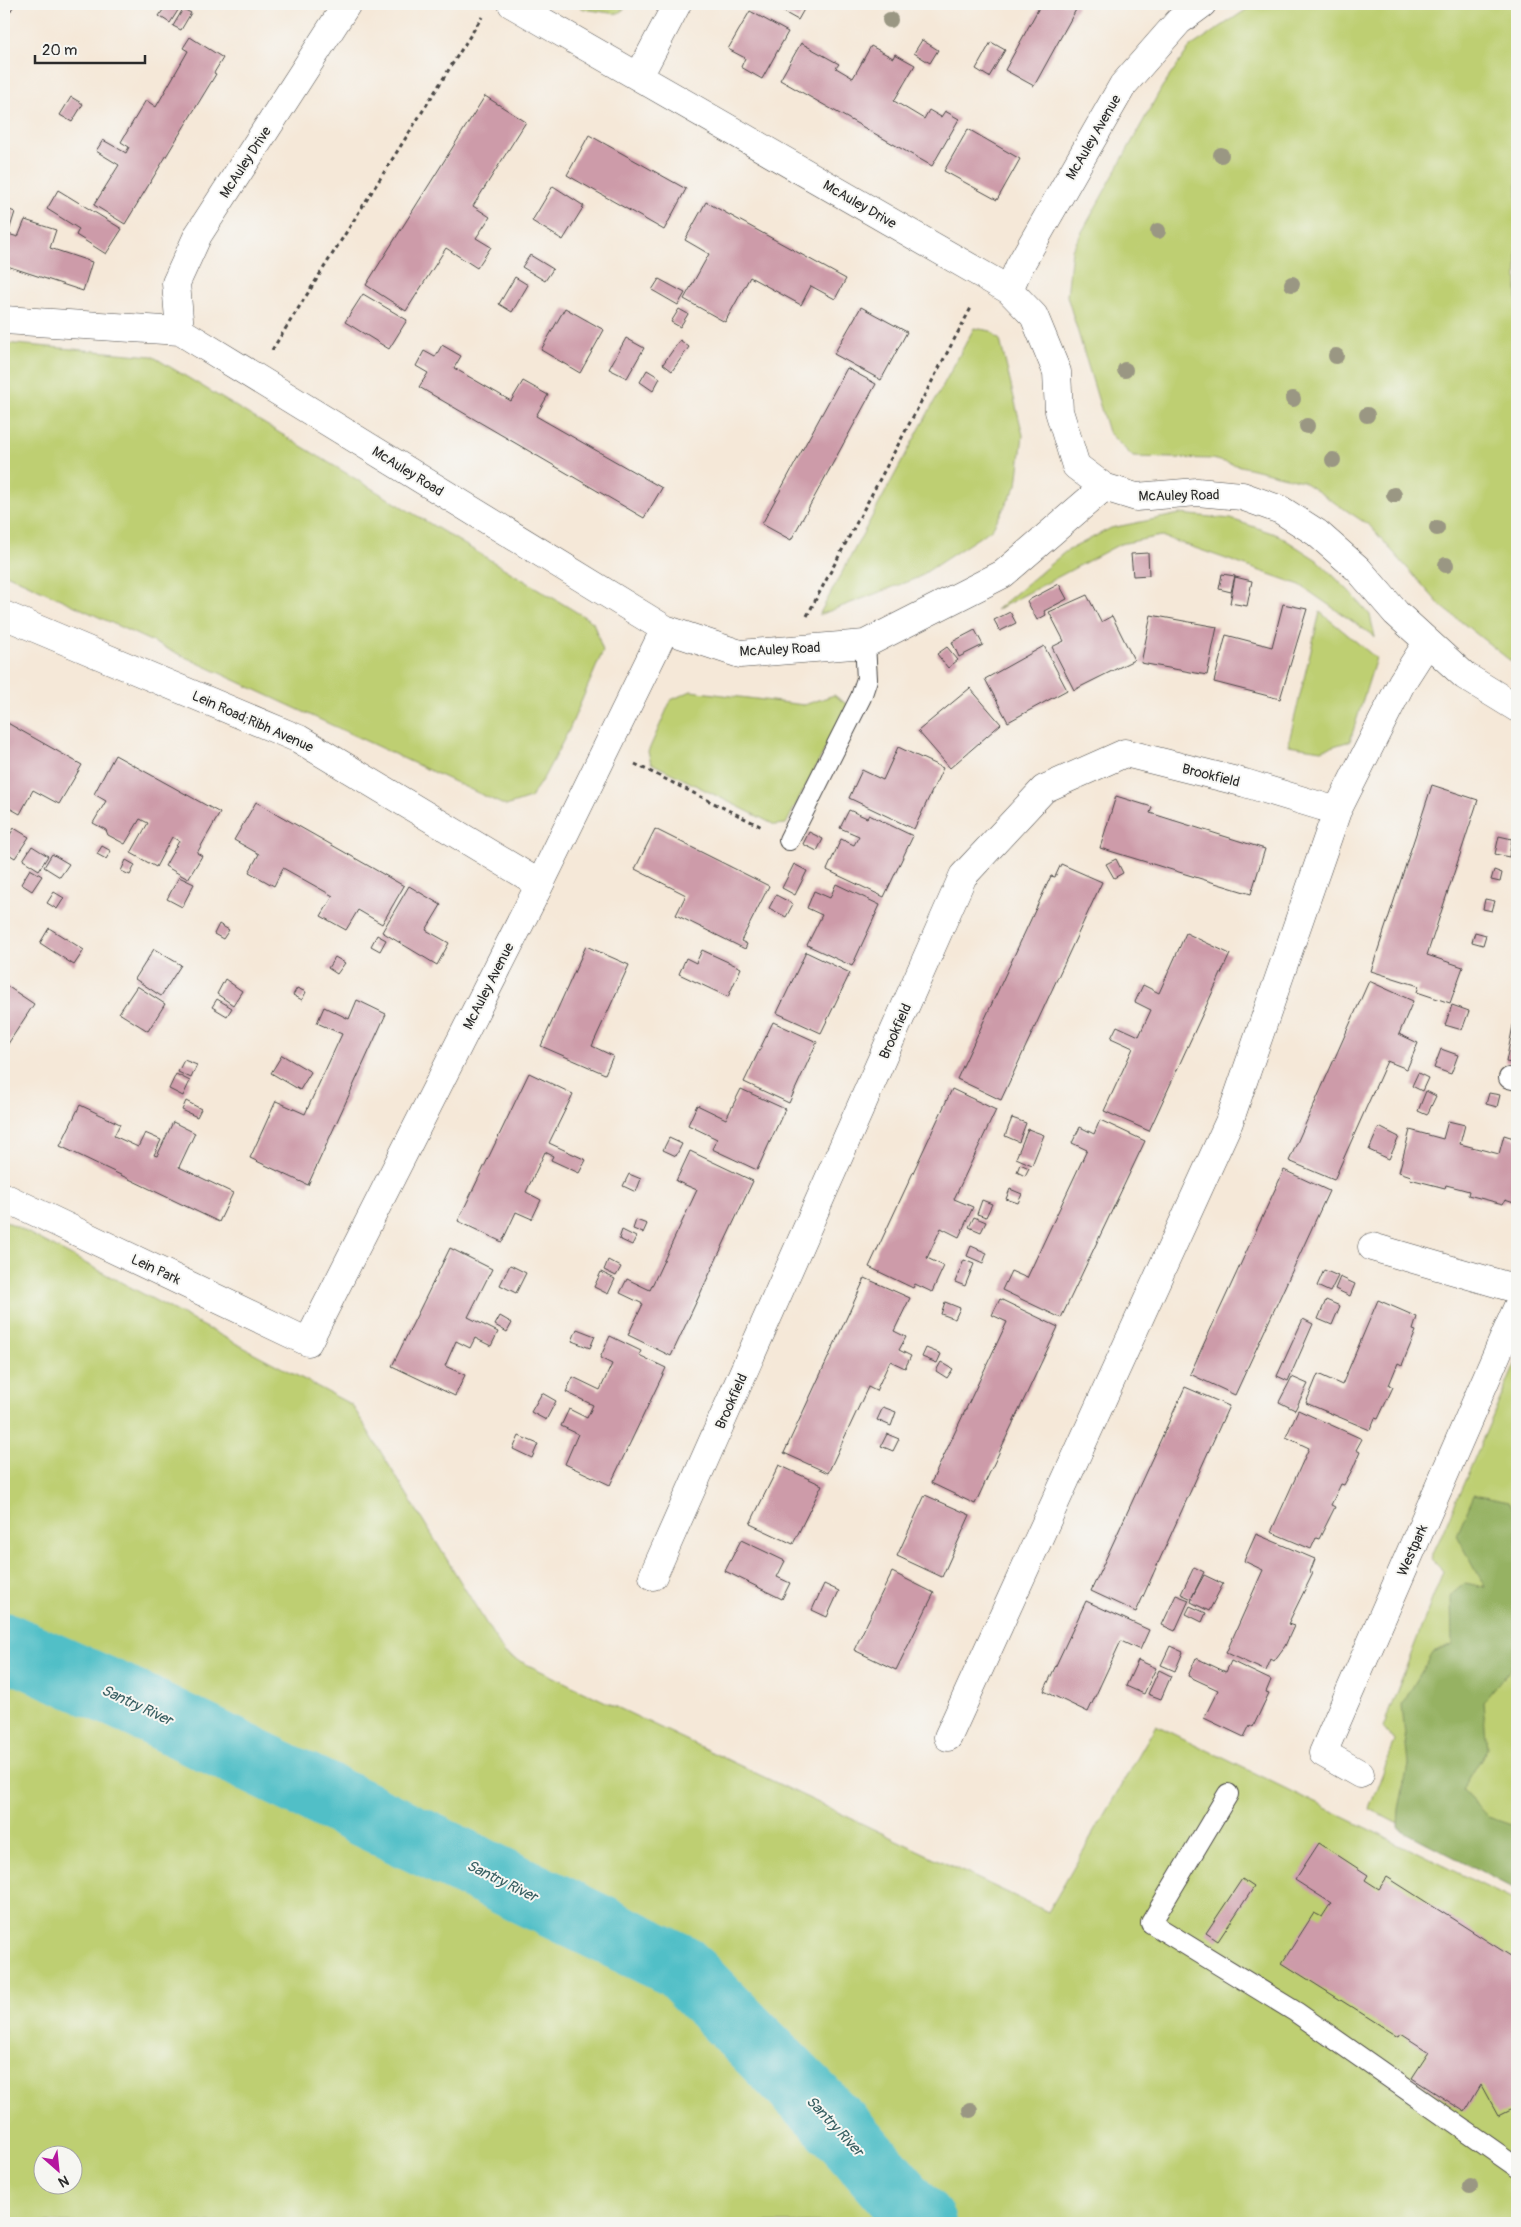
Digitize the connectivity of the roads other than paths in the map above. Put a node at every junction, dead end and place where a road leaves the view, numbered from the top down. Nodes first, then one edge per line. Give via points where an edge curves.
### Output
1 (347, 4) edge
2 (512, 4) edge
3 (677, 4) edge
4 (1202, 4) edge
5 (639, 76) junction
6 (998, 283) junction
7 (4, 320) edge
8 (180, 330) junction
9 (1104, 487) junction
10 (4, 614) edge
11 (665, 629) junction
12 (1427, 643) junction
13 (866, 644) junction
14 (1517, 708) edge
15 (1337, 810) junction
16 (789, 840) road end
17 (540, 884) junction
18 (4, 1197) edge
19 (1372, 1247) dead end
20 (1517, 1289) edge
21 (1517, 1308) edge
22 (308, 1342) joint
23 (653, 1576) dead end
24 (948, 1737) dead end
25 (1360, 1774) dead end
26 (1228, 1794) dead end
27 (1517, 2167) edge

1 - 8 street, McAuley Drive via 198,234 176,283
2 - 5 street, McAuley Drive
3 - 5 street
4 - 6 street, McAuley Avenue via 1179,21 1123,84 1019,267
5 - 6 street, McAuley Drive
6 - 9 street, McAuley Drive via 1034,316 1058,372 1059,411 1076,466
7 - 8 street, McAuley Road
8 - 11 street, McAuley Road
9 - 12 street, McAuley Road via 1136,497 1197,492 1242,496 1281,510 1317,533 1358,569
9 - 13 street, McAuley Road via 1002,574
10 - 17 street, Lein Road;Ribh Avenue via 299,739
11 - 13 street, McAuley Road via 740,654
11 - 17 street, McAuley Avenue
12 - 14 street, McAuley Road via 1465,676
12 - 15 street via 1402,682
13 - 16 lane via 867,679 861,697
15 - 23 street, Brookfield via 1125,753 1044,789 963,876
15 - 24 street via 1229,1122
17 - 22 street, McAuley Avenue
18 - 22 street, Lein Park
19 - 20 street
21 - 25 street, Westpark via 1323,1753
26 - 27 lane via 1151,1923 1296,2012

